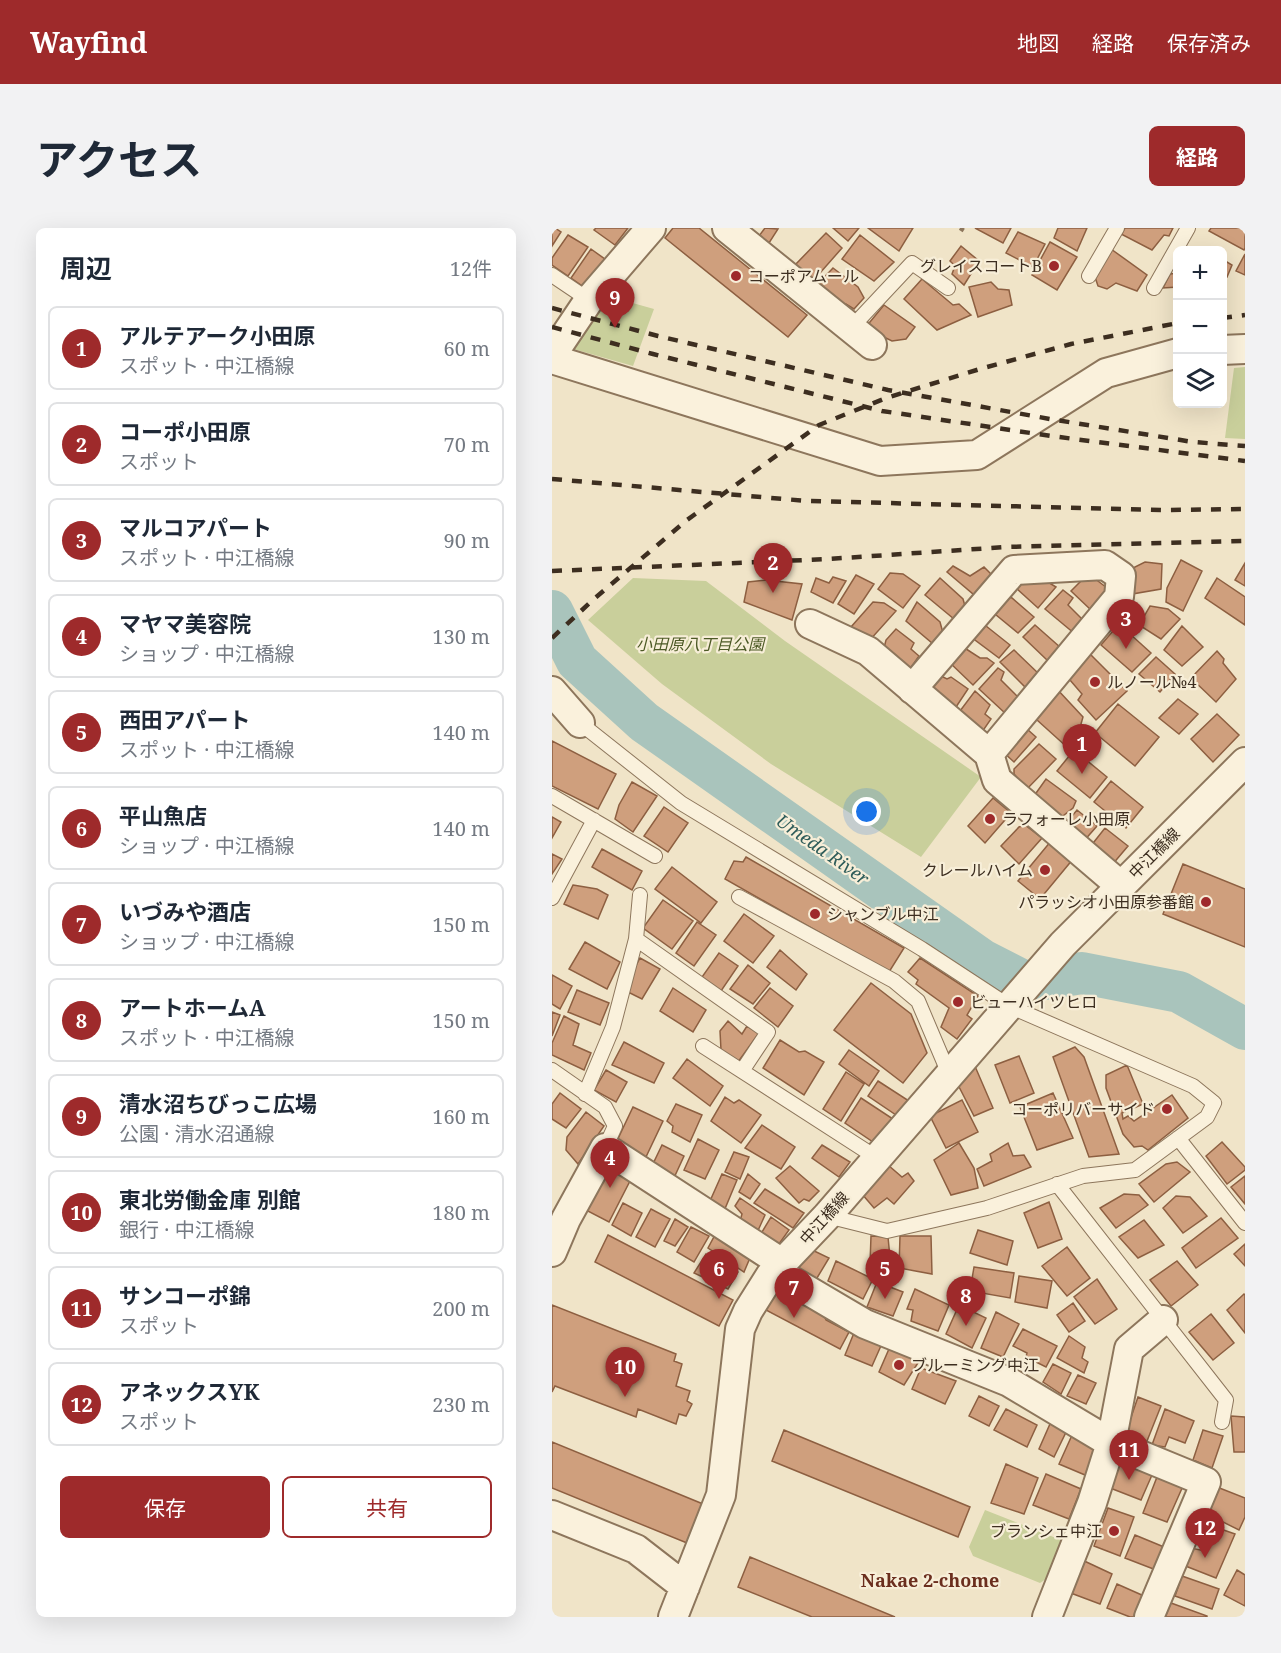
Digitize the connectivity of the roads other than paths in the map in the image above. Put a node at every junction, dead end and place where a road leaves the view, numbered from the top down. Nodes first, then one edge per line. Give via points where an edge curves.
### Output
1 (651, 228) edge
2 (727, 228) edge
3 (1117, 228) edge
4 (1188, 228) edge
5 (552, 275) edge
6 (1089, 276) dead end
7 (948, 288) dead end
8 (1154, 288) dead end
9 (589, 300) junction
10 (862, 336) joint
11 (1245, 348) edge
12 (1227, 350) edge
13 (1174, 354) edge
14 (552, 355) edge
15 (552, 359) edge
16 (810, 624) dead end
17 (912, 689) junction
18 (552, 692) edge
19 (580, 723) joint
20 (989, 754) junction
21 (1245, 762) edge
22 (552, 796) edge
23 (594, 820) junction
24 (655, 856) dead end
25 (1121, 886) junction
26 (640, 896) dead end
27 (739, 897) dead end
28 (552, 898) edge
29 (636, 939) junction
30 (1013, 1001) junction
31 (703, 1046) dead end
32 (552, 1070) edge
33 (742, 1071) junction
34 (950, 1074) junction
35 (585, 1094) junction
36 (1178, 1138) junction
37 (605, 1148) junction
38 (877, 1158) junction
39 (1057, 1184) junction
40 (826, 1216) junction
41 (1245, 1223) edge
42 (558, 1225) edge
43 (552, 1252) edge
44 (778, 1267) junction
45 (1163, 1320) junction
46 (1222, 1422) dead end
47 (1111, 1443) junction
48 (552, 1515) edge
49 (686, 1587) junction
50 (673, 1617) edge
51 (1047, 1617) edge
52 (1149, 1617) edge

1 - 9 street
2 - 10 street
3 - 6 lane
4 - 8 lane
5 - 9 lane
7 - 10 lane via 912,263
9 - 14 street
11 - 12 street
13 - 15 street via 1106,373 977,455 880,461
16 - 17 street via 868,651
17 - 20 street
17 - 20 street via 1014,570 1105,565 1121,576 1119,597
18 - 19 street
19 - 30 lane via 681,803
20 - 25 street via 997,780
21 - 25 street, 中江橋線
22 - 23 lane
23 - 24 lane
23 - 28 lane
25 - 30 street, 中江橋線
26 - 29 lane
27 - 34 lane via 894,981 918,1001
29 - 33 lane via 768,1032
29 - 35 lane via 613,1027
30 - 34 street, 中江橋線
30 - 36 lane via 1192,1086 1214,1103 1207,1117
31 - 33 lane
32 - 35 lane
33 - 38 lane
34 - 38 street, 中江橋線
35 - 37 lane via 604,1107 615,1126
36 - 39 lane via 1136,1170 1083,1176
36 - 41 lane
37 - 42 street
37 - 44 street
38 - 40 street, 中江橋線
39 - 40 lane via 987,1208 887,1231
39 - 45 lane
40 - 44 street, 中江橋線
42 - 43 street
44 - 47 street via 865,1324 1009,1382
44 - 49 street, 中江橋線 via 740,1329 721,1495
45 - 46 lane via 1226,1400
45 - 47 street via 1130,1349
47 - 51 street
47 - 52 street via 1206,1482
48 - 49 street via 636,1549
49 - 50 street, 中江橋線

